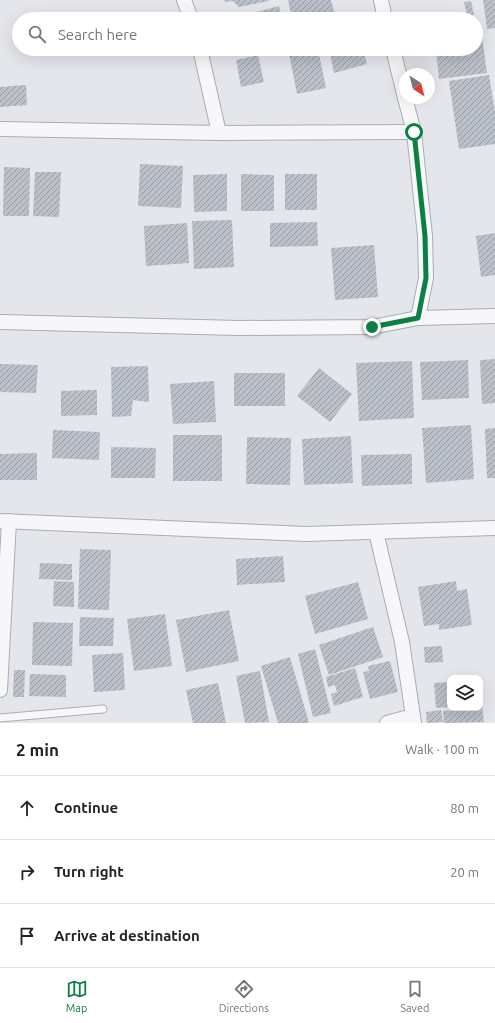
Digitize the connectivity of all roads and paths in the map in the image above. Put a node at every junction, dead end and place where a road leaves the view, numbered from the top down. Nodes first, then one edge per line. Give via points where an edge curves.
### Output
1 (184, 0) edge
2 (381, 0) edge
3 (188, 12) edge
4 (384, 12) edge
5 (202, 56) edge
6 (395, 56) edge
7 (399, 73) edge
8 (407, 104) edge
9 (0, 129) edge
10 (414, 132) junction
11 (219, 133) junction
12 (495, 316) edge
13 (418, 318) junction
14 (0, 322) edge
15 (4, 521) edge
16 (495, 528) edge
17 (376, 532) junction
18 (0, 690) edge
19 (103, 709) dead end
20 (0, 718) edge
21 (413, 720) edge
22 (387, 723) edge

1 - 3 street
2 - 4 street
5 - 11 street
6 - 7 street
8 - 10 street
9 - 11 street
10 - 11 street
10 - 13 street via 425,236 426,278
12 - 13 street
13 - 14 street via 372,327 262,328
15 - 17 street via 306,534
15 - 18 street
16 - 17 street
17 - 21 street via 402,642
19 - 20 lane
21 - 22 street

